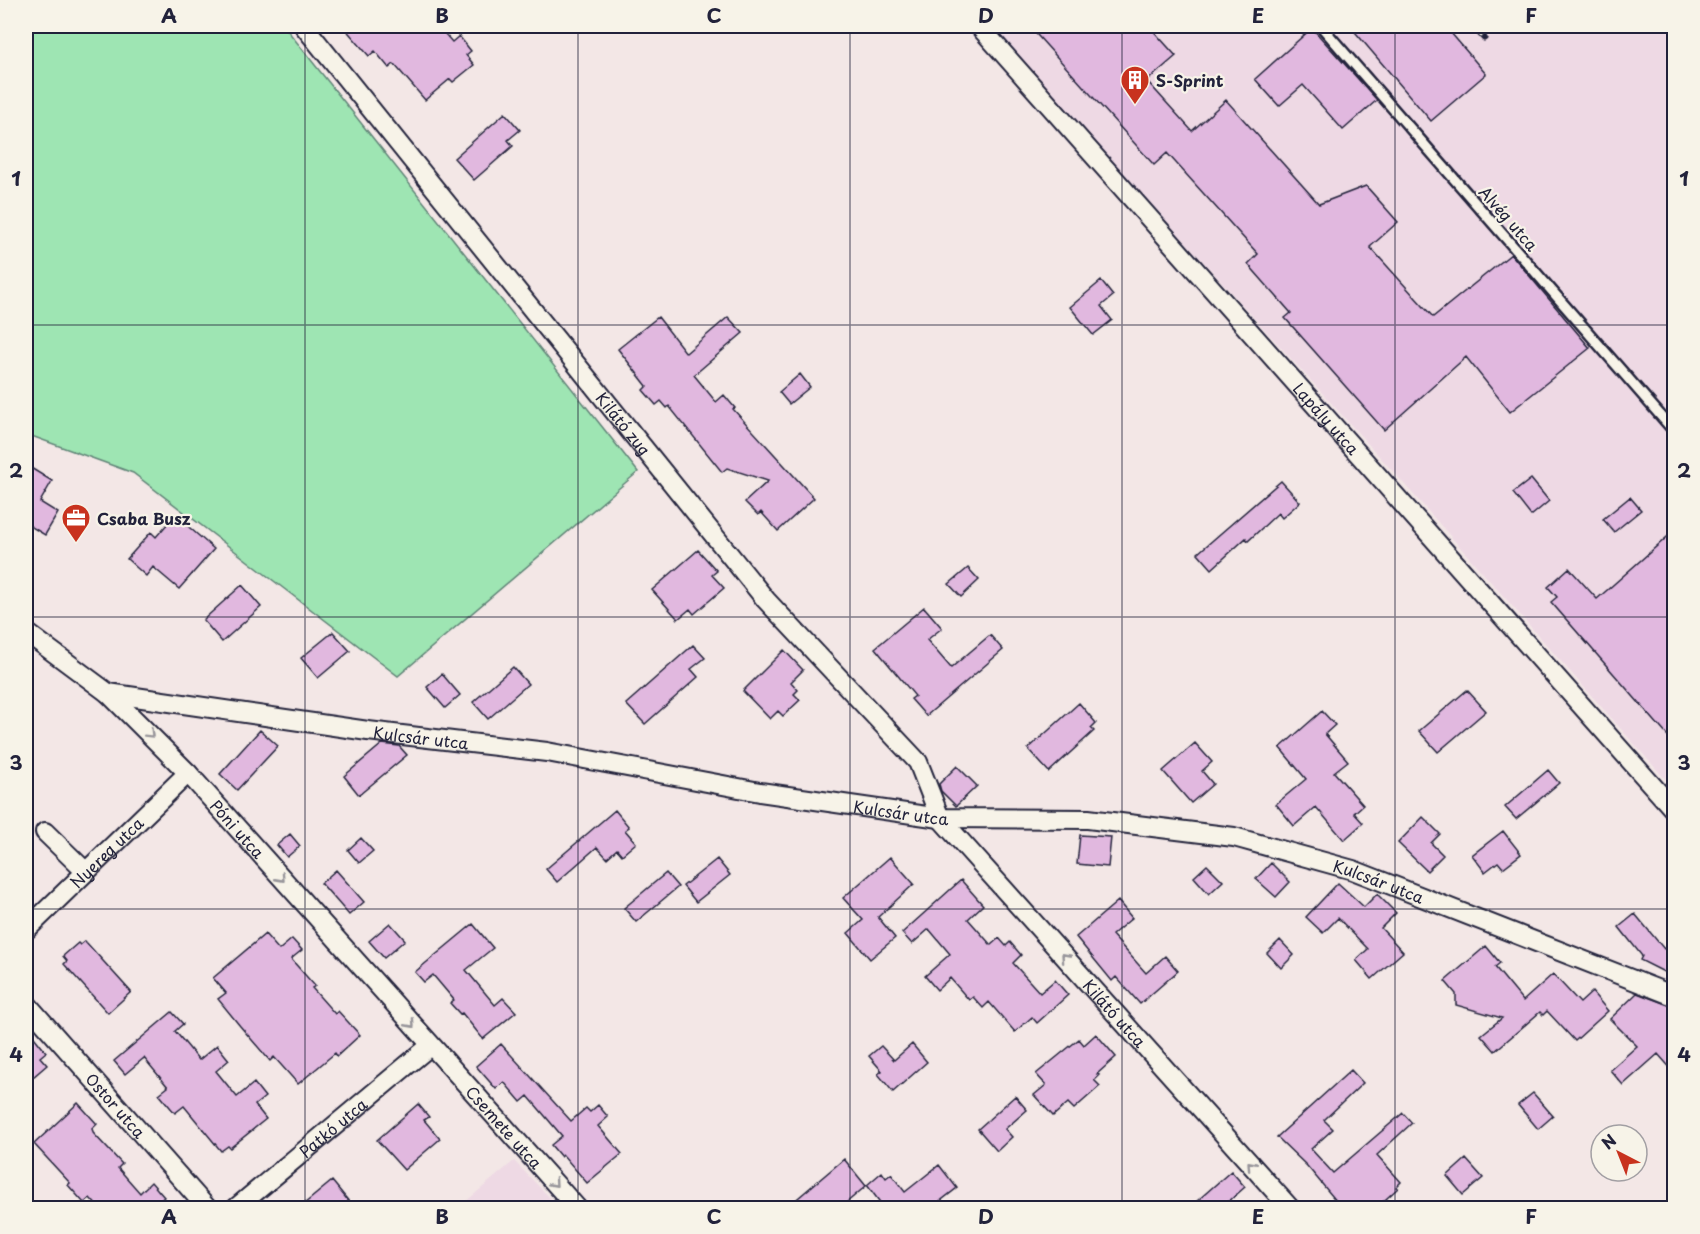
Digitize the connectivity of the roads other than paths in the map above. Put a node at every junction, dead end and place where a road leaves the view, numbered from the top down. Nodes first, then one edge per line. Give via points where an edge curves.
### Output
1 (304, 26) edge
2 (979, 26) edge
3 (1321, 26) edge
4 (1674, 430) edge
5 (26, 632) edge
6 (108, 693) junction
7 (188, 773) junction
8 (1674, 810) edge
9 (940, 818) junction
10 (45, 832) dead end
11 (86, 872) junction
12 (26, 930) edge
13 (1674, 996) edge
14 (26, 1003) edge
15 (430, 1046) junction
16 (1287, 1208) edge
17 (207, 1209) edge
18 (236, 1209) edge
19 (576, 1209) edge

1 - 9 street, Kilátó zug via 766,600 918,762
2 - 8 street, Lapály utca
3 - 4 lane, Alvég utca
5 - 6 street, Póni utca
6 -> 7 street, Póni utca
6 - 9 street, Kulcsár utca via 368,731 547,752 760,792
7 - 11 street, Nyereg utca
7 -> 15 street, Póni utca
9 - 13 street, Kulcsár utca via 1088,819 1234,837 1353,870
16 -> 9 street, Kilátó utca
10 - 11 street
11 - 12 street, Nyereg utca
14 - 17 street, Ostor utca
15 - 18 street, Patkó utca
15 -> 19 street, Csemete utca

